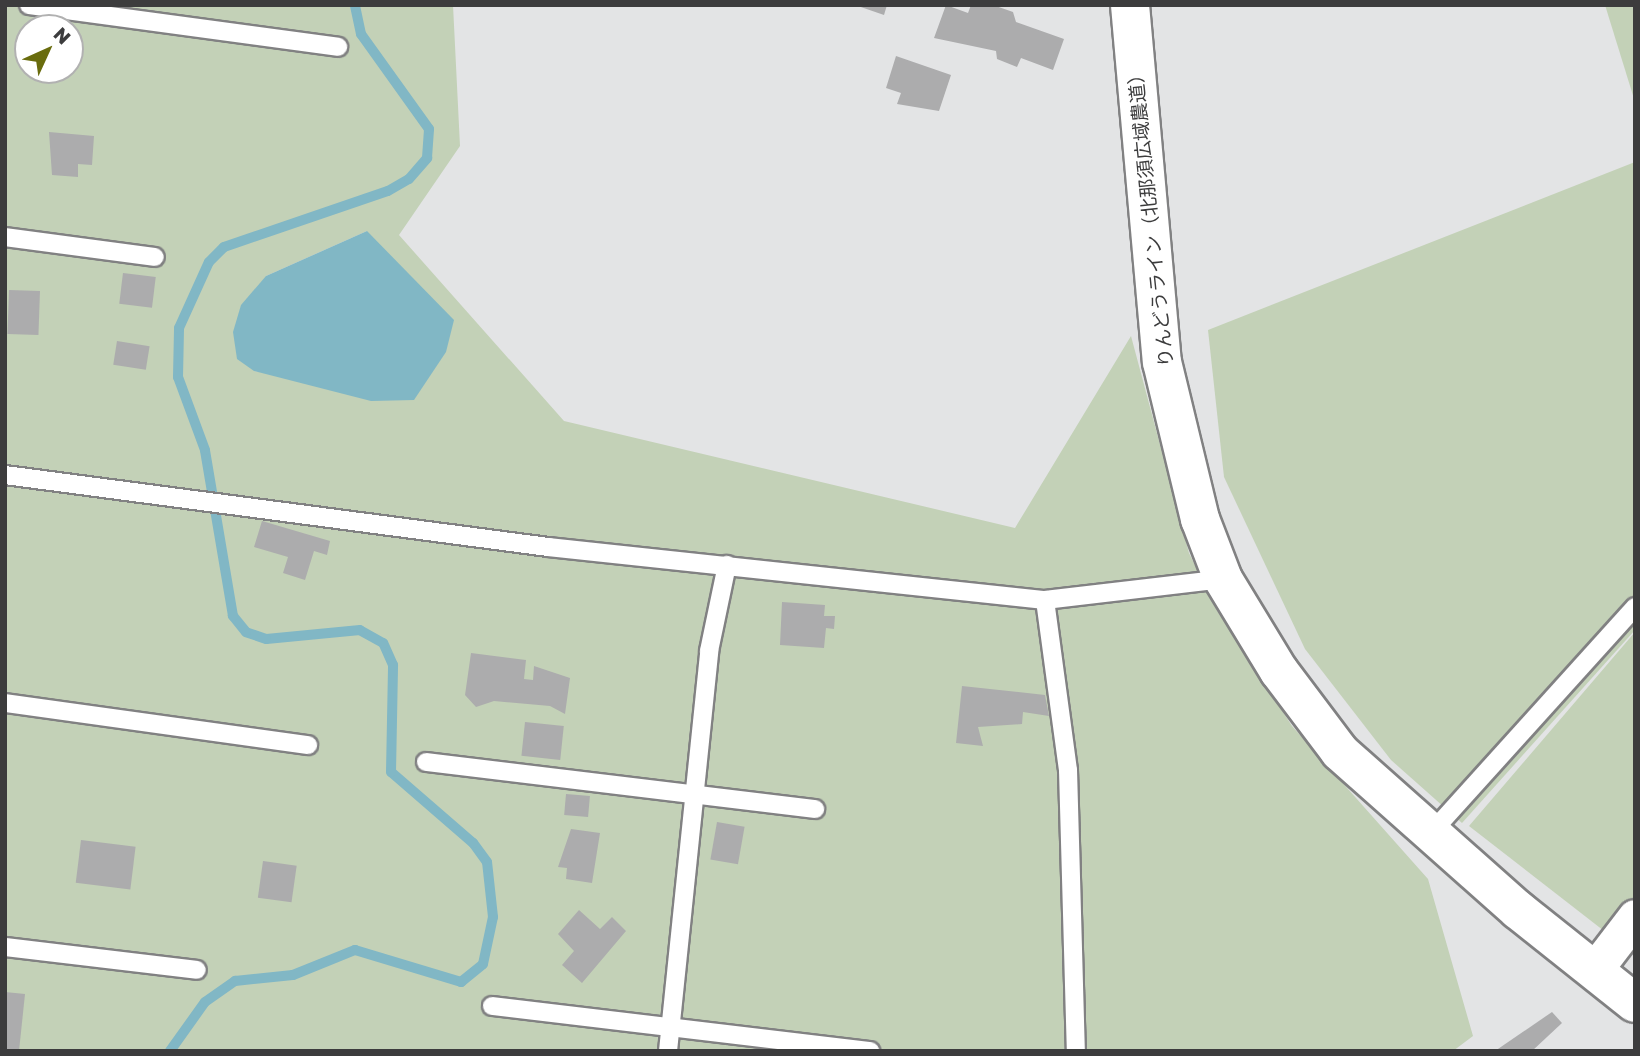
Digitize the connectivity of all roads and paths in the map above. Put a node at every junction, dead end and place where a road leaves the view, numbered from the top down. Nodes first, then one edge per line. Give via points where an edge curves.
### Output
1 (29, 5) edge
2 (1130, 5) edge
3 (338, 47) dead end
4 (5, 237) edge
5 (155, 257) dead end
6 (5, 475) edge
7 (727, 565) junction
8 (1223, 579) junction
9 (1045, 600) junction
10 (1635, 607) edge
11 (5, 703) edge
12 (308, 745) dead end
13 (426, 762) dead end
14 (695, 799) junction
15 (815, 809) dead end
16 (1430, 834) junction
17 (1635, 918) edge
18 (5, 947) edge
19 (1596, 968) junction
20 (197, 970) dead end
21 (1635, 1003) edge
22 (492, 1006) dead end
23 (671, 1028) junction
24 (668, 1051) edge
25 (870, 1051) edge
26 (1076, 1051) edge

1 - 3 lane
2 - 8 street, りんどうライン（北那須広域農道） via 1162,362 1200,519
4 - 5 lane
6 - 7 lane
7 - 9 lane
7 - 14 lane via 709,651
8 - 9 lane
8 - 16 street, りんどうライン（北那須広域農道） via 1279,671 1340,752
9 - 26 lane via 1068,771
10 - 16 lane
11 - 12 lane
13 - 14 lane
14 - 15 lane
14 - 23 lane
16 - 19 street, りんどうライン（北那須広域農道）
17 - 19 street
18 - 20 lane
19 - 21 street, りんどうライン（北那須広域農道）
22 - 23 lane
23 - 24 lane
23 - 25 lane

